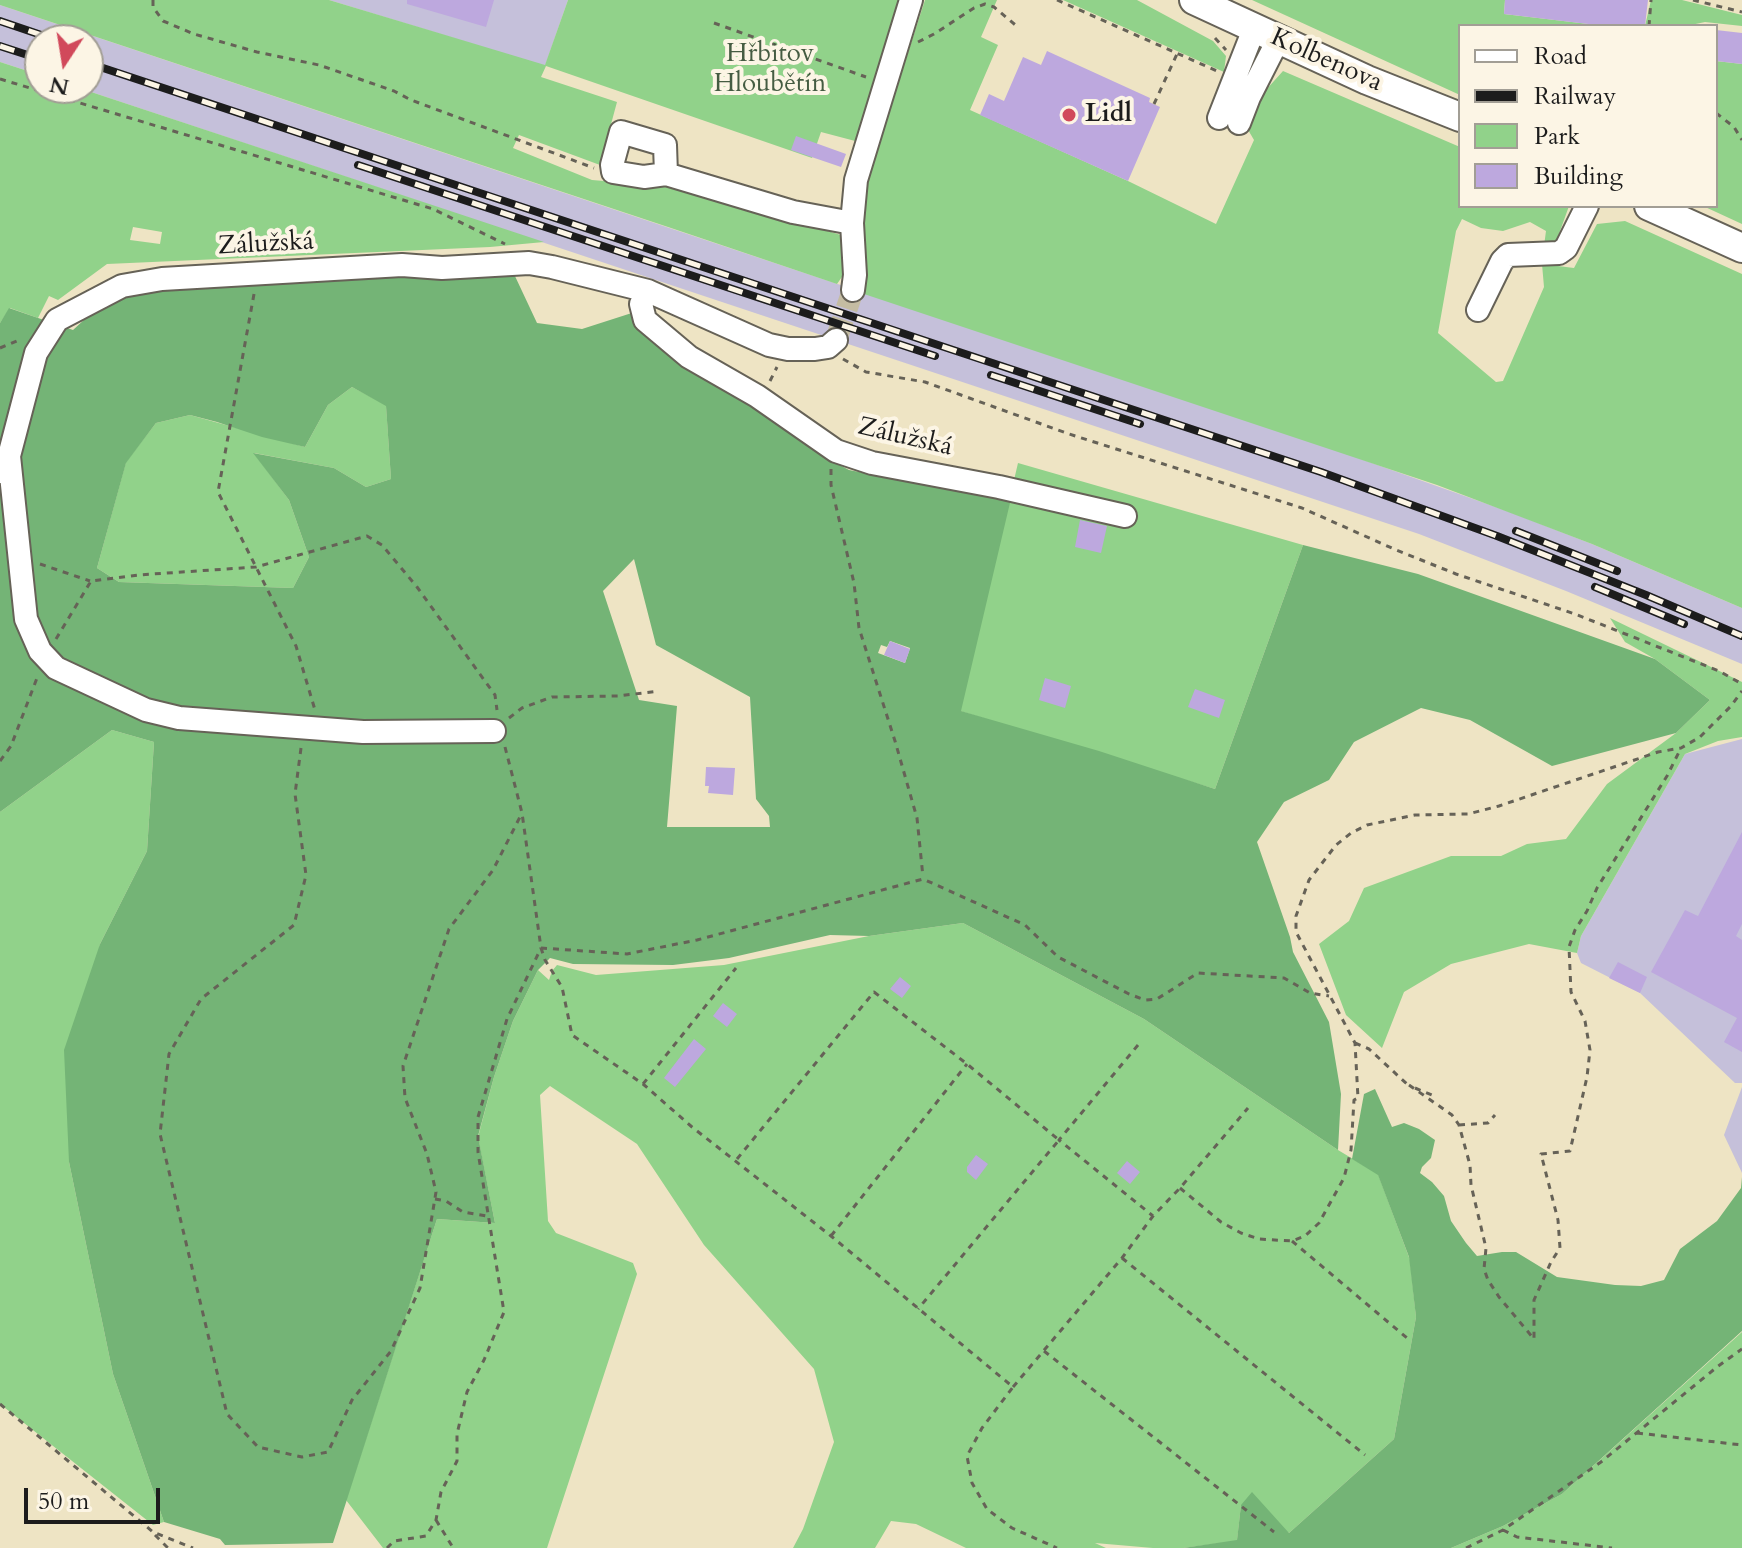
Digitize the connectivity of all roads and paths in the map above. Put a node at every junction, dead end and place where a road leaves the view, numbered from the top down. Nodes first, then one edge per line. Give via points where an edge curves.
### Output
1 (153, 0) edge
2 (911, 0) edge
3 (1057, 0) edge
4 (1194, 0) edge
5 (1651, 0) edge
6 (1693, 0) edge
7 (1742, 12) edge
8 (714, 23) dead end
9 (1649, 24) edge
10 (1019, 28) dead end
11 (1266, 34) junction
12 (1215, 38) dead end
13 (894, 53) junction
14 (1177, 54) junction
15 (1229, 58) dead end
16 (1225, 75) dead end
17 (0, 79) edge
18 (885, 84) junction
19 (1154, 104) dead end
20 (1718, 115) edge
21 (1458, 116) edge
22 (1229, 120) dead end
23 (1742, 140) edge
24 (613, 172) junction
25 (666, 174) junction
26 (1586, 208) edge
27 (1653, 208) edge
28 (852, 223) junction
29 (512, 247) dead end
30 (1742, 248) edge
31 (258, 275) junction
32 (853, 290) tunnel mouth
33 (648, 291) junction
34 (1478, 310) dead end
35 (832, 343) joint
36 (836, 451) junction
37 (4, 464) edge
38 (1125, 516) dead end
39 (21, 557) junction
40 (256, 567) junction
41 (91, 581) junction
42 (45, 657) junction
43 (1742, 684) edge
44 (659, 691) dead end
45 (1742, 691) edge
46 (312, 728) junction
47 (497, 729) junction
48 (1681, 748) junction
49 (0, 761) edge
50 (522, 813) junction
51 (923, 879) junction
52 (541, 948) junction
53 (736, 968) dead end
54 (1330, 996) junction
55 (1355, 1043) junction
56 (1138, 1045) dead end
57 (967, 1064) junction
58 (643, 1084) junction
59 (1409, 1085) junction
60 (1437, 1097) dead end
61 (1248, 1108) dead end
62 (1495, 1115) dead end
63 (1459, 1125) junction
64 (1059, 1140) junction
65 (736, 1160) junction
66 (1180, 1188) junction
67 (435, 1199) junction
68 (488, 1216) junction
69 (1153, 1216) junction
70 (831, 1236) junction
71 (1292, 1241) junction
72 (1122, 1258) junction
73 (918, 1309) junction
74 (1407, 1338) dead end
75 (1742, 1349) edge
76 (1044, 1351) junction
77 (1013, 1387) junction
78 (0, 1404) edge
79 (1637, 1433) junction
80 (1742, 1445) edge
81 (1365, 1455) dead end
82 (436, 1520) junction
83 (1503, 1530) junction
84 (153, 1532) junction
85 (1274, 1532) dead end
86 (168, 1548) edge
87 (193, 1548) edge
88 (387, 1548) edge
89 (455, 1548) edge
90 (1057, 1548) edge
91 (1466, 1548) edge
92 (1612, 1548) edge

1 - 24 path via 163,21 194,34 319,65
2 - 13 street
3 - 14 path
4 - 11 main road, Kolbenova
5 - 9 path
6 - 7 path
8 - 18 path
10 - 13 path via 985,4
11 - 21 main road, Kolbenova
11 - 22 street via 1249,97
12 - 15 path
13 - 18 street
14 - 16 path
14 - 19 path
17 - 29 path via 433,209
18 - 28 street via 856,180
20 - 23 path
24 - 25 street
24 - 25 street via 621,132 665,145
25 - 28 street via 793,212
26 - 34 street via 1559,253 1508,255
27 - 30 main road
28 - 32 street
31 - 33 street, Zálužská via 529,263
31 - 37 street, Zálužská via 122,286 57,320 36,353
31 - 40 path via 218,492
33 - 35 street, Zálužská via 769,345 788,349
33 - 36 street, Zálužská via 641,304 645,320 689,357
35 - 43 path via 837,356 866,372 925,382 1302,508 1431,564 1575,614
36 - 38 street, Zálužská
36 - 51 path via 831,485 859,628 917,818
37 - 39 street
39 - 41 path
39 - 42 street via 26,619
40 - 41 path
40 - 46 path via 296,646
40 - 47 path via 367,536 382,545 495,695
41 - 42 path
42 - 46 street via 56,668 146,710 179,718
42 - 49 path via 11,746
44 - 47 path via 552,697 522,708
45 - 48 path via 1700,737
46 - 47 street
46 - 67 path via 295,794 306,875 294,925 201,999 169,1054 160,1134 227,1414 258,1447 302,1457 328,1452 352,1400 391,1351 420,1288
47 - 50 path
48 - 54 path via 1468,814 1415,815 1351,833 1309,880 1296,916 1296,932
48 - 63 path via 1597,888 1569,947 1571,992 1585,1021 1590,1050 1570,1151 1541,1154 1560,1248 1534,1300 1534,1339 1499,1297 1484,1269 1486,1248
50 - 52 path
50 - 67 path via 493,870 449,929 403,1066 405,1098 427,1154
51 - 52 path via 627,954
51 - 54 path via 1025,925 1058,957 1145,1000 1157,999 1198,973 1284,978 1310,993
52 - 58 path via 562,987 572,1035
52 - 68 path via 507,1019 478,1117
53 - 58 path
54 - 55 path
55 - 59 path
55 - 71 path via 1358,1098 1344,1178 1319,1223
56 - 64 path
57 - 64 path
57 - 65 path via 874,992
57 - 70 path
58 - 65 path
59 - 60 path
59 - 63 path
61 - 66 path
62 - 63 path via 1488,1123
64 - 69 path
64 - 73 path
65 - 70 path
66 - 69 path
66 - 71 path via 1241,1233
67 - 68 path
68 - 82 path via 504,1312 467,1392 457,1461 441,1492
69 - 72 path
70 - 73 path
71 - 74 path
72 - 76 path
72 - 81 path
73 - 77 path
75 - 79 path
76 - 77 path
76 - 85 path
77 - 90 path via 967,1456 972,1483 987,1509 1012,1528
78 - 84 path
79 - 80 path
79 - 83 path
82 - 88 path via 426,1536 394,1541
82 - 89 path
83 - 91 path
83 - 92 path via 1517,1537
84 - 86 path
84 - 87 path

